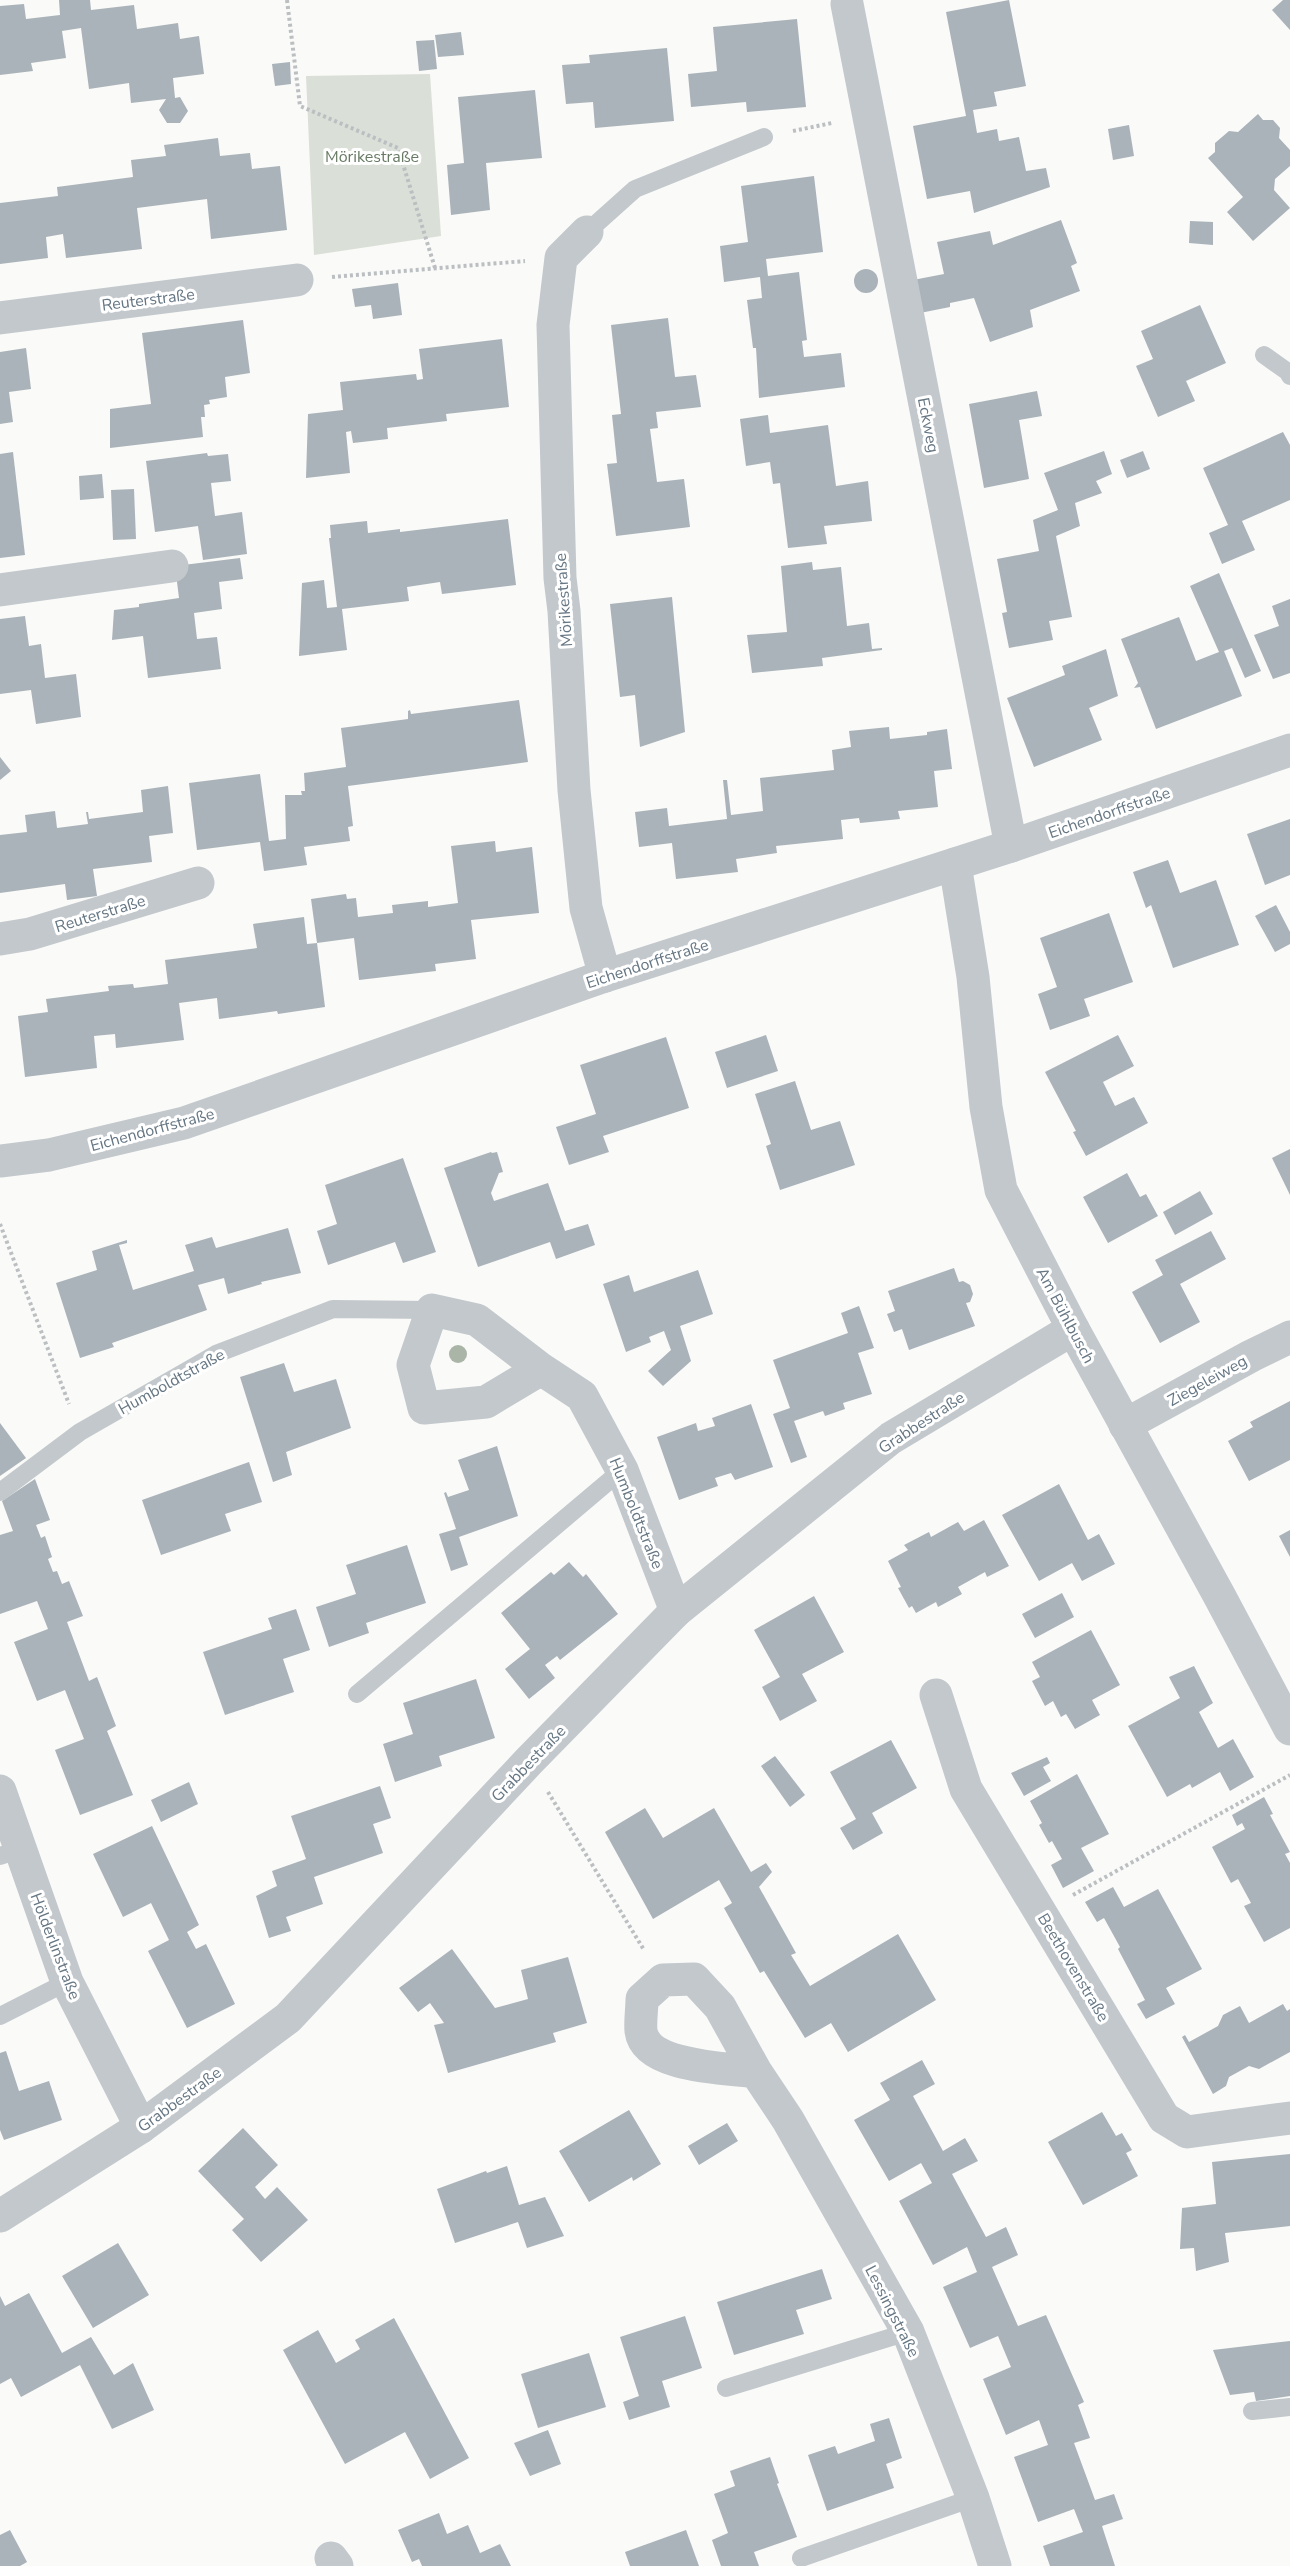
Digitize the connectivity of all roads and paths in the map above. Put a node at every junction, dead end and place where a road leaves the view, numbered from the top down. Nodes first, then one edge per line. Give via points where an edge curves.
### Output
1 (287, 0) edge
2 (847, 4) dead end
3 (868, 116) junction
4 (764, 137) joint
5 (587, 232) joint
6 (561, 258) junction
7 (435, 268) junction
8 (297, 279) joint
9 (0, 318) edge
10 (1264, 355) dead end
11 (1290, 376) edge
12 (172, 566) dead end
13 (0, 590) edge
14 (1290, 750) edge
15 (1011, 846) junction
16 (955, 864) junction
17 (198, 883) dead end
18 (0, 939) edge
19 (605, 976) junction
20 (0, 1161) edge
21 (0, 1224) edge
22 (432, 1310) junction
23 (1073, 1329) junction
24 (1290, 1337) edge
25 (541, 1369) junction
26 (1125, 1425) junction
27 (80, 1432) junction
28 (622, 1470) junction
29 (0, 1492) edge
30 (676, 1611) junction
31 (357, 1694) dead end
32 (936, 1695) dead end
33 (1290, 1729) edge
34 (529, 1761) junction
35 (1290, 1775) edge
36 (0, 1791) edge
37 (10, 1853) edge
38 (1041, 1912) junction
39 (663, 1980) junction
40 (67, 1982) junction
41 (0, 2016) edge
42 (756, 2072) junction
43 (1290, 2118) edge
44 (141, 2127) junction
45 (0, 2216) edge
46 (908, 2332) junction
47 (726, 2388) dead end
48 (1290, 2406) edge
49 (1252, 2411) dead end
50 (973, 2498) junction
51 (801, 2558) dead end
52 (995, 2566) edge

1 - 7 path via 300,106 398,148
2 - 3 street, Eckweg
3 - 4 path
3 - 15 street, Eckweg
4 - 5 lane via 634,189
5 - 6 street
6 - 7 path
6 - 19 street, Mörikestraße via 553,325 560,578 586,908
7 - 8 path
8 - 9 street, Reuterstraße
10 - 11 lane
12 - 13 street
14 - 15 street, Eichendorffstraße
15 - 16 street, Eichendorffstraße
16 - 19 street, Eichendorffstraße
16 - 23 street, Am Bühlbusch via 986,1107 1001,1190
17 - 18 street, Reuterstraße via 30,934
19 - 20 street, Eichendorffstraße via 184,1123 49,1155
21 - 27 path
22 - 25 street, Humboldtstraße via 477,1320
22 - 25 street via 413,1365 424,1408 486,1402
22 - 27 lane, Humboldtstraße via 333,1309 216,1354
23 - 26 street, Am Bühlbusch
23 - 30 street, Grabbestraße via 891,1438
24 - 26 street, Ziegeleiweg
25 - 28 street, Humboldtstraße via 582,1396
26 - 33 street, Am Bühlbusch
27 - 29 lane, Humboldtstraße
28 - 30 street, Humboldtstraße
28 - 31 lane
30 - 34 street, Grabbestraße
32 - 38 street, Beethovenstraße via 966,1789
34 - 39 path
34 - 44 street, Grabbestraße via 288,2018
35 - 38 path
36 - 37 street, Hölderlinstraße
37 - 40 street, Hölderlinstraße
38 - 43 street, Beethovenstraße via 1164,2118 1187,2132
39 - 42 street, Lessingstraße via 694,1979 720,2007
39 - 42 street via 642,1998 641,2033 655,2053 676,2061
40 - 41 lane
40 - 44 street, Hölderlinstraße
42 - 46 street, Lessingstraße via 788,2120
44 - 45 street, Grabbestraße
46 - 47 lane
46 - 50 street, Lessingstraße
48 - 49 lane
50 - 51 lane
50 - 52 street, Lessingstraße

